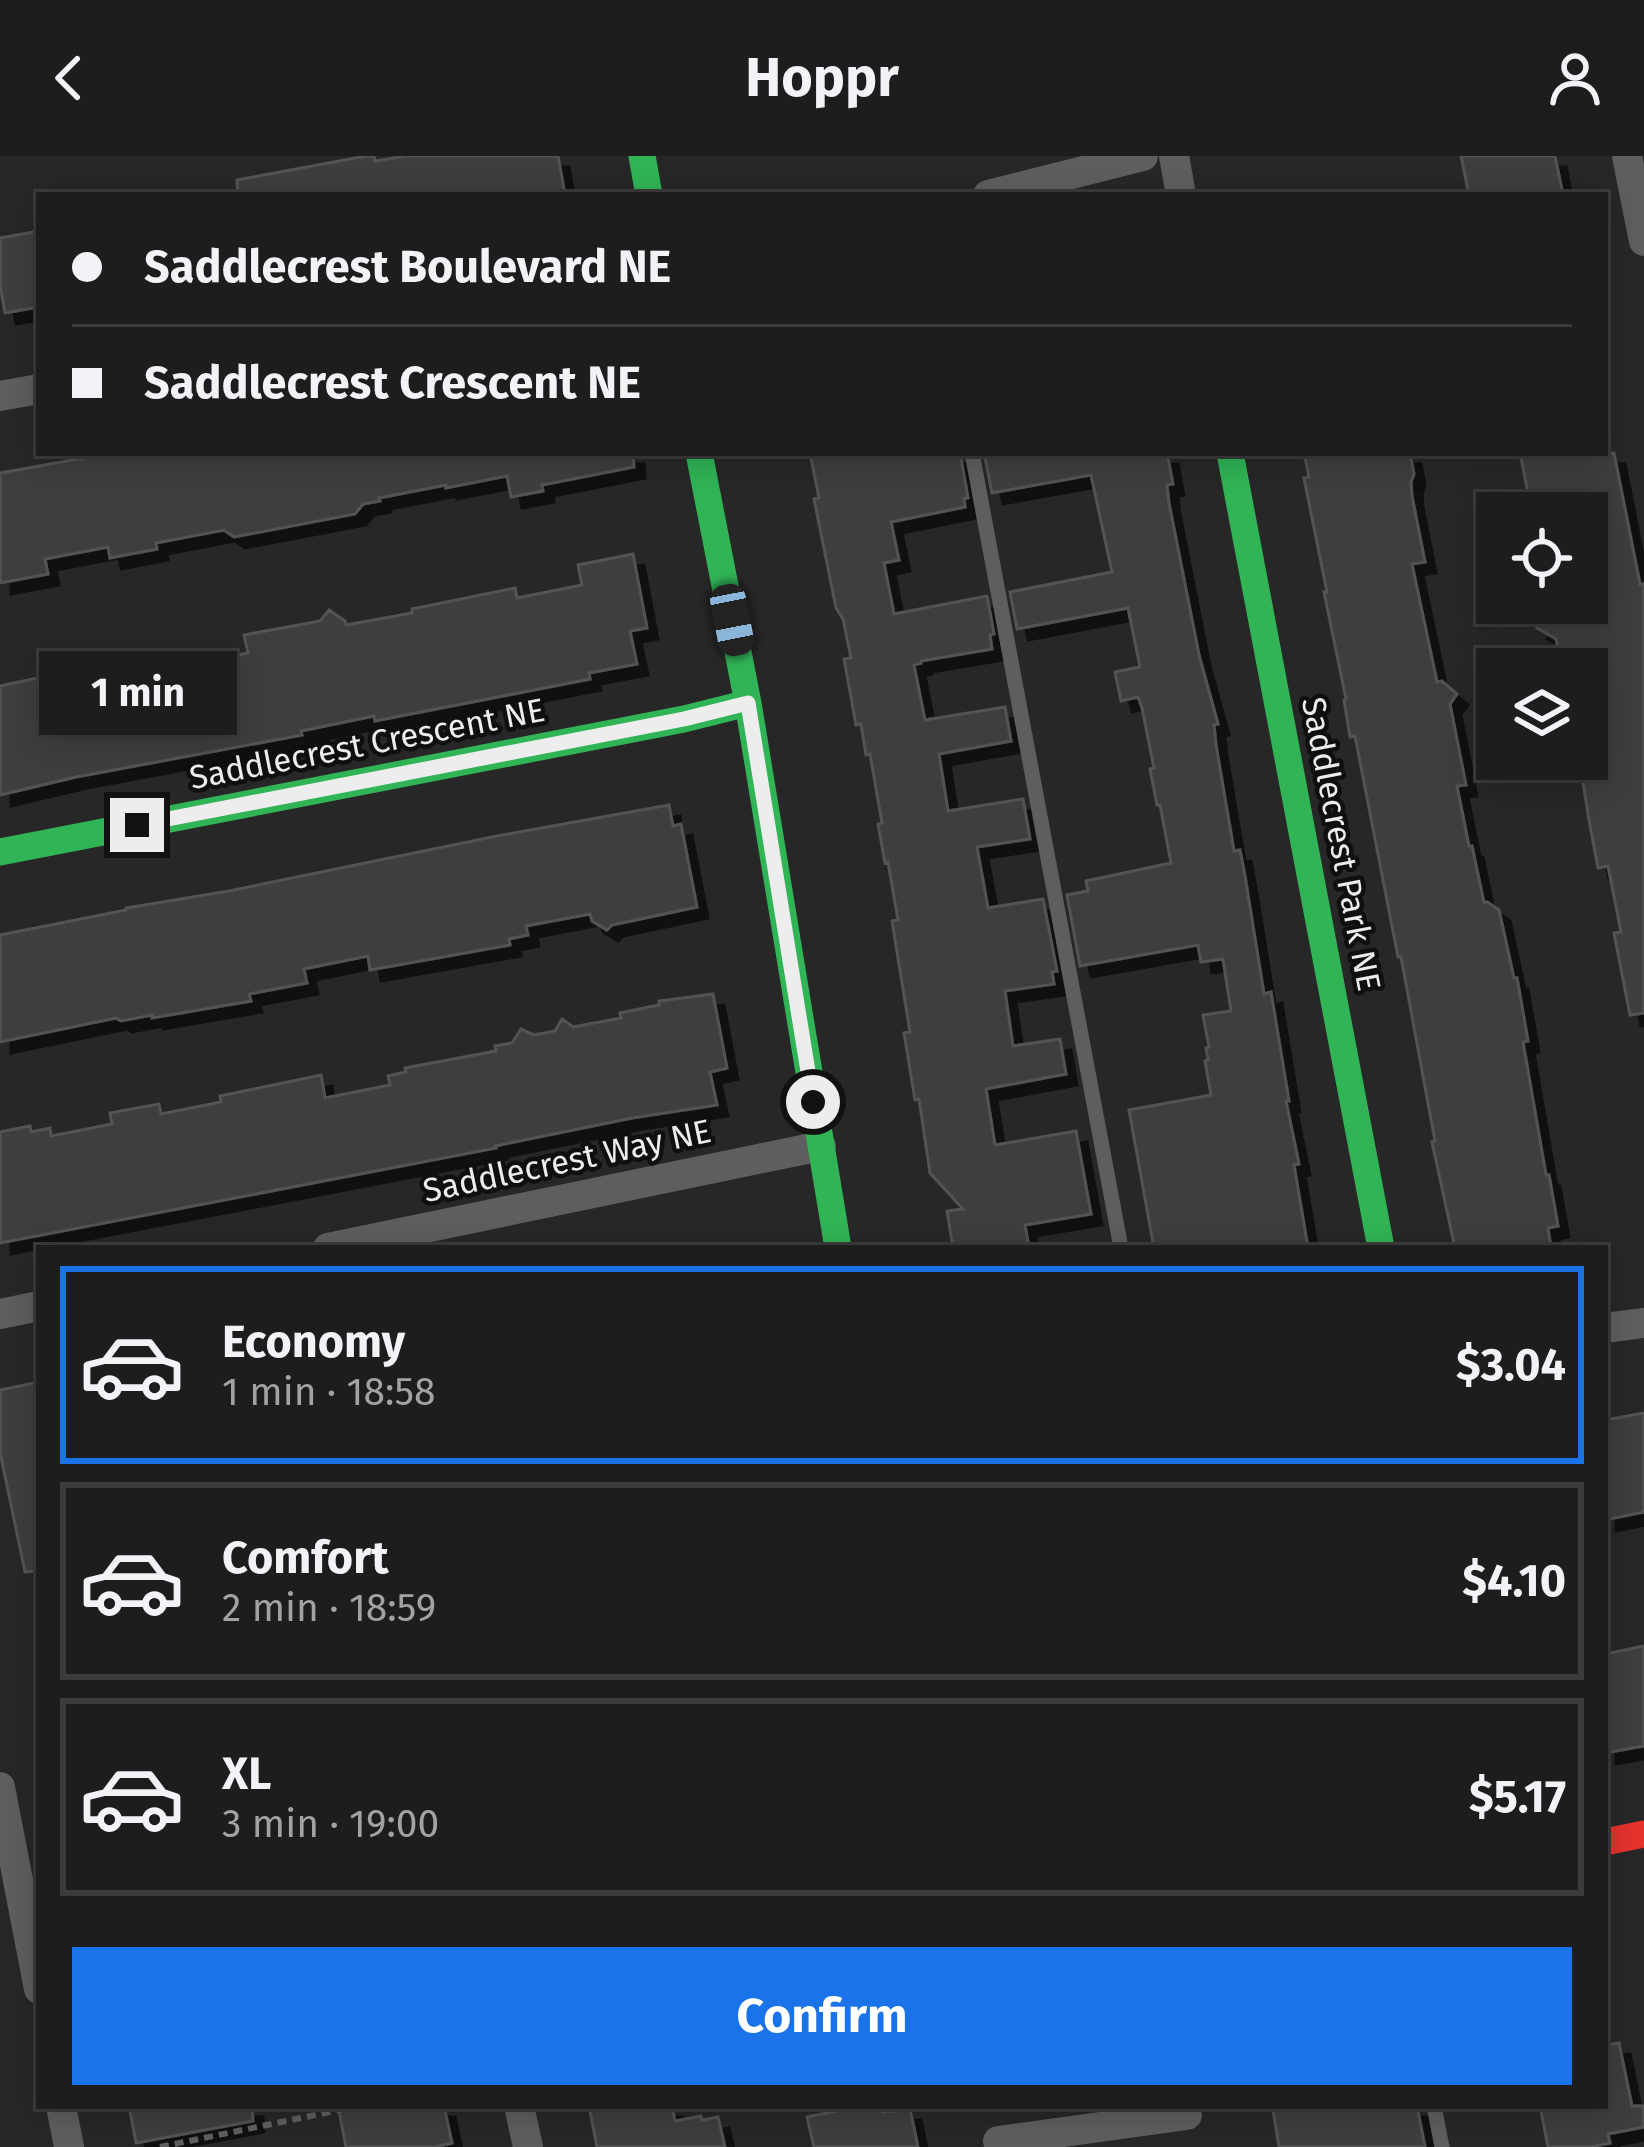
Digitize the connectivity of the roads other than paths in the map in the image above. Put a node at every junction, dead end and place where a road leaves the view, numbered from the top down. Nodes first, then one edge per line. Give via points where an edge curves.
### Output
1 (642, 156) edge
2 (1143, 156) edge
3 (1174, 156) edge
4 (1627, 156) edge
5 (648, 192) edge
6 (1000, 192) edge
7 (1180, 192) edge
8 (1644, 241) edge
9 (36, 390) edge
10 (0, 396) edge
11 (701, 456) edge
12 (973, 456) edge
13 (1231, 456) edge
14 (748, 703) junction
15 (0, 852) edge
16 (820, 1146) junction
17 (351, 1245) edge
18 (837, 1245) edge
19 (1120, 1245) edge
20 (1380, 1245) edge
21 (36, 1307) edge
22 (0, 1314) edge
23 (1644, 1323) edge
24 (1608, 1328) edge
25 (0, 1787) edge
26 (1644, 1834) edge
27 (1608, 1841) edge
28 (36, 1973) edge
29 (63, 2109) edge
30 (521, 2109) edge
31 (1435, 2109) edge
32 (1186, 2110) edge
33 (998, 2140) dead end
34 (69, 2147) edge
35 (528, 2147) edge
36 (1193, 2147) edge
37 (1442, 2147) edge

1 - 5 street
2 - 6 street
3 - 7 street
4 - 8 street
9 - 10 street
11 - 14 street
12 - 19 lane
13 - 20 street, Saddlecrest Park NE
14 - 15 street, Saddlecrest Crescent NE
14 - 16 street
16 - 17 street, Saddlecrest Way NE
16 - 18 street
21 - 22 street
23 - 24 street
25 - 28 street
26 - 27 street
29 - 34 street
30 - 35 street
31 - 37 lane
32 - 33 street
32 - 36 street

